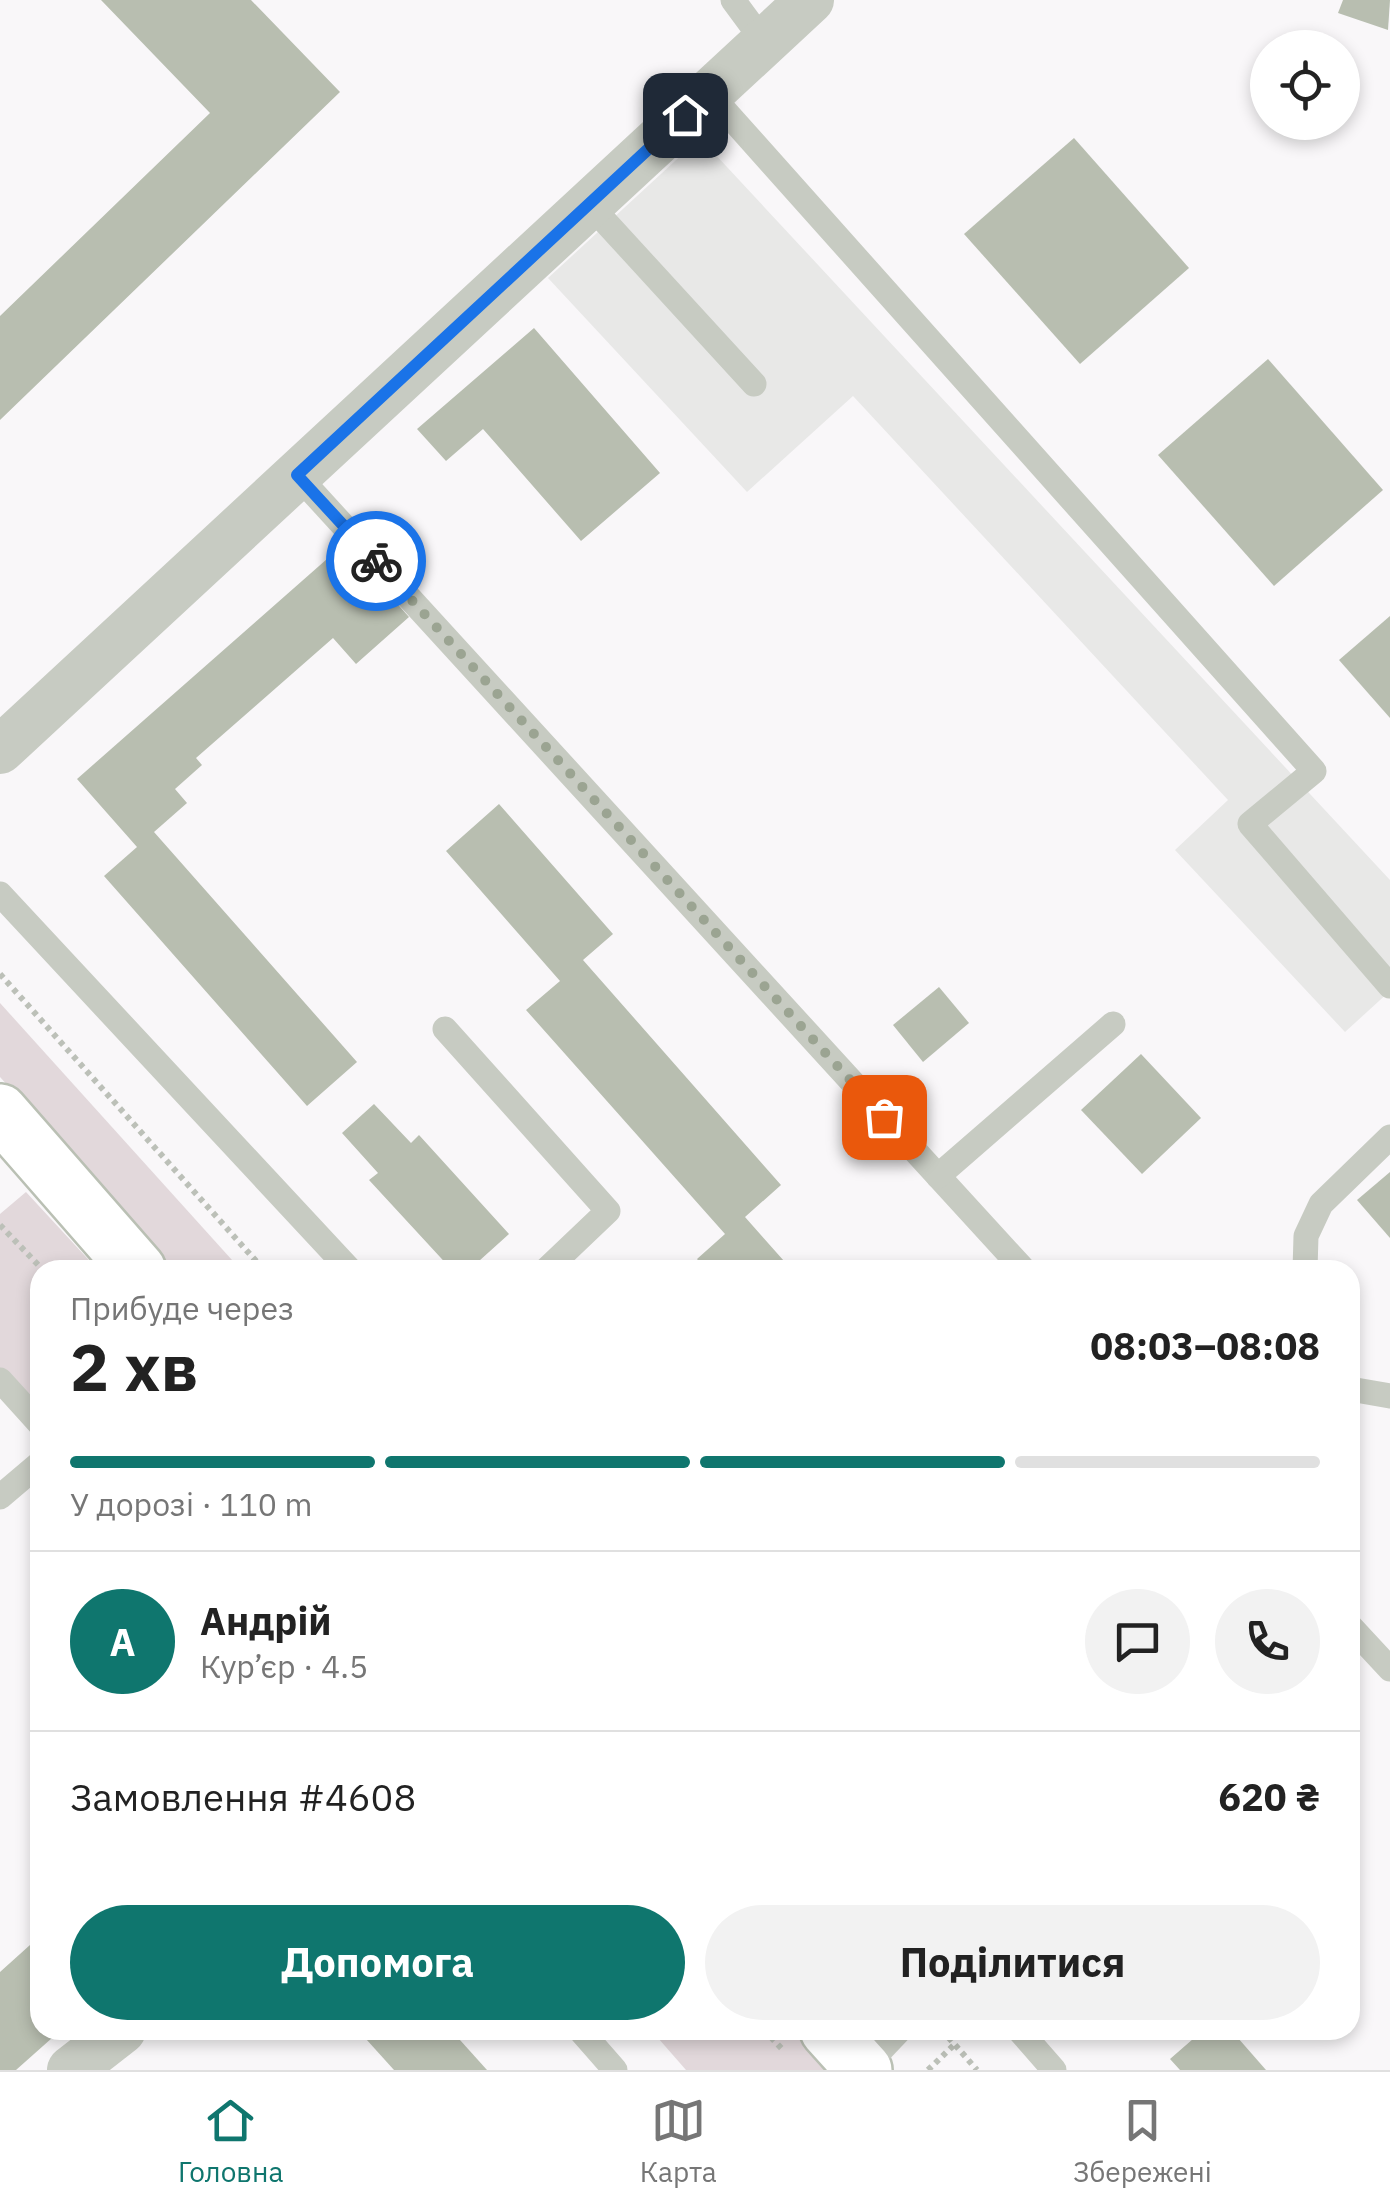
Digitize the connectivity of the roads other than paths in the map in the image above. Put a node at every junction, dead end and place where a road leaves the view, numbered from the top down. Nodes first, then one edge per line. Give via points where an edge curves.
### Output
1 (733, 0) edge
2 (810, 0) edge
3 (764, 42) junction
4 (709, 93) junction
5 (589, 204) junction
6 (754, 384) dead end
7 (297, 475) junction
8 (0, 750) edge
9 (0, 894) edge
10 (1390, 986) edge
11 (1113, 1024) dead end
12 (446, 1029) dead end
13 (0, 1112) edge
14 (1390, 1137) edge
15 (938, 1176) junction
16 (129, 1260) edge
17 (341, 1260) edge
18 (557, 1260) edge
19 (1015, 1260) edge
20 (1305, 1260) edge
21 (1390, 1372) edge
22 (0, 1380) edge
23 (1369, 1392) edge
24 (30, 1413) edge
25 (30, 1471) edge
26 (0, 1497) edge
27 (1360, 1636) edge
28 (1390, 1668) edge
29 (109, 2040) edge
30 (589, 2040) edge
31 (837, 2040) edge
32 (891, 2040) edge
33 (1028, 2040) edge
34 (71, 2070) edge
35 (615, 2070) edge
36 (863, 2070) edge
37 (1054, 2070) edge

1 - 3 lane
2 - 3 street
3 - 4 street
4 - 5 street
4 - 10 lane via 1314,771 1250,824
5 - 6 lane
5 - 7 street
7 - 8 street
7 - 15 lane
9 - 17 lane
11 - 15 lane
12 - 18 lane via 608,1211
13 - 16 street
14 - 20 lane via 1321,1204 1306,1236
15 - 19 lane
21 - 23 lane
22 - 24 lane
25 - 26 lane
27 - 28 lane
29 - 34 street
30 - 35 lane
31 - 36 street
32 - 36 lane
33 - 37 lane

